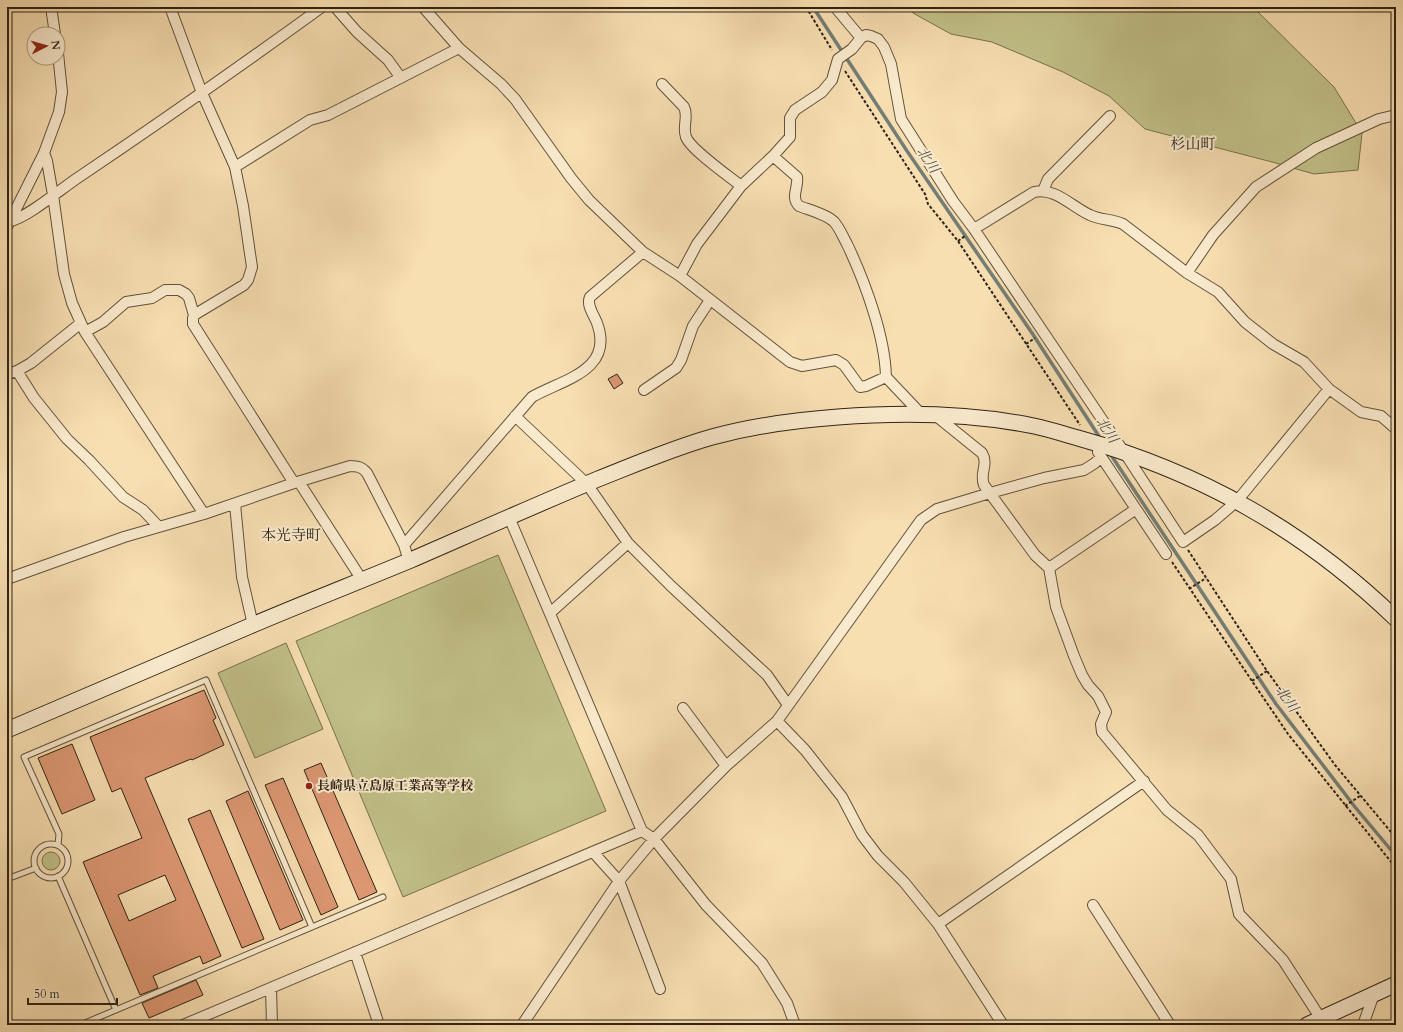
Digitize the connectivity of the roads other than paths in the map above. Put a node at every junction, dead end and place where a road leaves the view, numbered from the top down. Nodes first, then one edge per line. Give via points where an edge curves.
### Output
1 (51, 7) edge
2 (170, 7) edge
3 (322, 7) edge
4 (335, 7) edge
5 (423, 7) edge
6 (835, 7) edge
7 (54, 26) edge
8 (861, 38) junction
9 (459, 48) junction
10 (59, 66) edge
11 (401, 78) junction
12 (662, 84) dead end
13 (202, 93) junction
14 (1110, 116) dead end
15 (1396, 116) edge
16 (44, 153) junction
17 (774, 156) junction
18 (235, 167) junction
19 (741, 186) junction
20 (1043, 191) junction
21 (53, 196) junction
22 (8, 223) edge
23 (974, 229) junction
24 (643, 252) junction
25 (1187, 273) junction
26 (680, 276) junction
27 (710, 300) junction
28 (194, 315) junction
29 (83, 327) junction
30 (17, 371) junction
31 (7, 374) edge
32 (886, 377) junction
33 (1329, 389) junction
34 (644, 390) dead end
35 (928, 415) junction
36 (515, 416) junction
37 (1396, 429) edge
38 (1098, 447) junction
39 (1121, 451) junction
40 (297, 482) junction
41 (587, 484) junction
42 (990, 493) junction
43 (1237, 501) junction
44 (235, 504) junction
45 (1136, 509) junction
46 (204, 514) junction
47 (509, 517) junction
48 (159, 527) junction
49 (628, 543) junction
50 (404, 545) junction
51 (1166, 554) road end
52 (409, 561) junction
53 (1050, 568) junction
54 (7, 579) edge
55 (362, 580) junction
56 (550, 613) junction
57 (1396, 619) edge
58 (253, 625) junction
59 (788, 705) junction
60 (683, 708) dead end
61 (777, 721) junction
62 (7, 730) edge
63 (726, 766) junction
64 (1144, 781) junction
65 (642, 831) junction
66 (654, 839) junction
67 (58, 845) junction
68 (593, 852) junction
69 (36, 868) junction
70 (58, 876) junction
71 (7, 879) edge
72 (619, 881) junction
73 (383, 897) dead end
74 (1093, 905) dead end
75 (938, 924) junction
76 (312, 927) junction
77 (356, 952) junction
78 (1396, 984) edge
79 (271, 988) junction
80 (660, 989) dead end
81 (1374, 994) junction
82 (116, 1010) junction
83 (85, 1023) dead end
84 (1317, 1023) edge
85 (183, 1025) edge
86 (272, 1025) edge
87 (379, 1025) edge
88 (522, 1025) edge
89 (795, 1025) edge
90 (1003, 1025) edge
91 (1170, 1025) edge
92 (1363, 1025) edge

1 - 7 street
2 - 13 street
3 - 13 street
4 - 11 street via 357,32 388,60
5 - 9 street
6 - 8 street
8 - 17 street via 852,49 839,58 832,80 822,92 795,110 790,118 790,137
8 - 23 street via 871,36 878,39 884,47 901,119 953,201
9 - 11 street
9 - 24 street via 515,99 589,200
10 - 16 street via 62,92 59,112
11 - 18 street via 328,115 310,120
12 - 19 street via 686,110 684,128 688,141
13 - 18 street
13 - 21 street
14 - 20 street via 1048,179
15 - 25 street via 1379,119 1316,148 1256,187 1212,235
16 - 21 street
16 - 22 street
17 - 19 street
17 - 32 street via 797,177 794,197 796,203 831,219 838,227 856,263 880,334 886,362
18 - 28 street via 244,206 251,274 244,285
19 - 26 street via 697,244
20 - 23 street via 1034,192
20 - 25 street via 1090,215 1123,224
21 - 22 street via 17,220
21 - 29 street via 64,274 72,303
23 - 39 street
24 - 26 street
24 - 36 street via 590,297 589,303 598,326 600,341 599,353 590,365 575,377 532,397
25 - 33 street via 1218,292 1245,322 1273,344 1304,362
26 - 27 street
27 - 32 street via 790,362 802,366 836,360 844,365 860,387
27 - 34 street via 693,326 682,360 676,368
28 - 29 street via 186,294 180,290 165,290 152,298 126,302 103,322
28 - 40 street via 193,324
29 - 30 street
29 - 46 street
30 - 31 street
30 - 48 street via 34,398 67,439 123,497 143,510
32 - 35 street
33 - 37 street via 1361,412 1381,416
33 - 43 street
35 - 38 street via 992,419 1036,426
35 - 41 street via 876,414 757,427 704,440
35 - 42 street via 982,453 985,463 983,482
36 - 41 street
36 - 50 street
38 - 39 street
38 - 42 street via 1095,463 1084,470
38 - 45 street
39 - 43 street via 1193,478
39 - 43 street via 1183,542 1216,520
40 - 44 street
40 - 50 street via 350,466 363,468
40 - 55 street
41 - 47 street
41 - 49 street
42 - 53 street via 1035,555
42 - 59 street via 937,509 921,520
43 - 57 street via 1285,529 1345,572
44 - 46 street
44 - 58 street via 242,577
45 - 51 street
45 - 53 street
46 - 48 street
47 - 52 street
47 - 56 street
48 - 54 street
49 - 56 street
49 - 59 street via 766,675
50 - 52 street
52 - 55 street
53 - 64 street via 1056,607 1074,656 1082,675 1106,712 1101,724 1102,732
55 - 58 street
56 - 65 street
58 - 62 street
59 - 61 street
60 - 63 street
61 - 63 street
61 - 75 street via 805,750 842,797 862,835 878,856 904,882
63 - 66 street
64 - 75 street
64 - 84 street via 1167,810 1198,835 1231,879 1239,914 1283,960
65 - 66 street
65 - 68 street
66 - 72 street
66 - 89 street via 706,905 762,963 787,1003
67 - 69 lane via 47,844 37,851 34,862
67 - 70 lane via 63,848 68,858 66,868
67 - 76 lane via 59,834 24,757 206,680
68 - 72 street
68 - 77 street
69 - 70 lane via 43,876
69 - 71 lane
70 - 82 lane
72 - 80 street
72 - 88 street
73 - 76 lane
74 - 91 street
75 - 90 street
76 - 82 lane
77 - 79 street
77 - 87 street
78 - 81 street
79 - 85 street
79 - 86 street
81 - 84 street
81 - 92 street
82 - 83 lane

